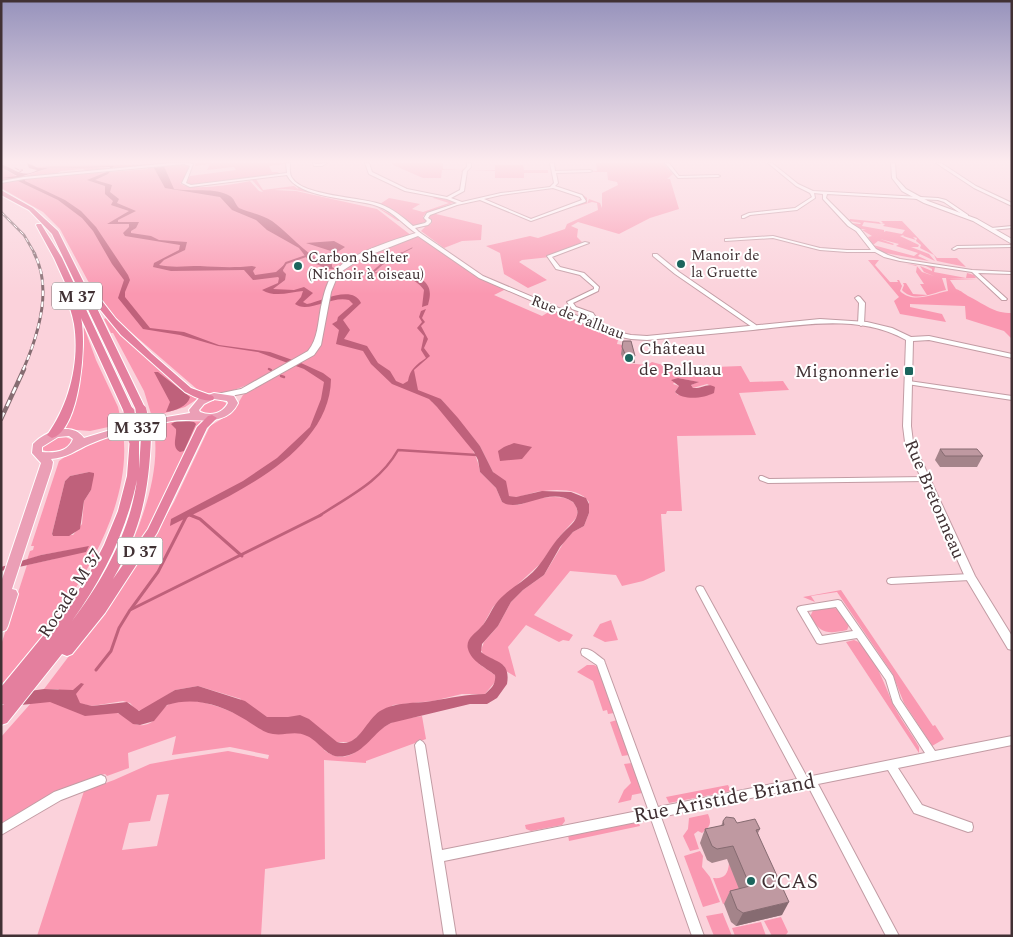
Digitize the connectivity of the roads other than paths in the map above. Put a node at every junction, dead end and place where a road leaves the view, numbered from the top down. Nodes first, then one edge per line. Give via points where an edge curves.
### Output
1 (17, 207) edge
2 (27, 207) edge
3 (382, 207) edge
4 (450, 207) edge
5 (501, 207) edge
6 (568, 207) edge
7 (799, 207) edge
8 (832, 207) edge
9 (942, 207) edge
10 (743, 217) dead end
11 (412, 227) junction
12 (1012, 227) edge
13 (991, 229) junction
14 (419, 234) junction
15 (727, 240) dead end
16 (1012, 242) edge
17 (587, 243) dead end
18 (1012, 246) edge
19 (954, 249) dead end
20 (875, 251) junction
21 (655, 255) dead end
22 (972, 271) junction
23 (1012, 273) edge
24 (75, 283) junction
25 (858, 298) dead end
26 (1004, 299) dead end
27 (588, 321) junction
28 (861, 324) junction
29 (754, 326) junction
30 (910, 339) junction
31 (1012, 356) edge
32 (909, 383) junction
33 (243, 391) junction
34 (220, 396) junction
35 (209, 398) junction
36 (1012, 398) edge
37 (233, 403) junction
38 (196, 405) junction
39 (206, 417) junction
40 (74, 434) junction
41 (52, 435) junction
42 (140, 438) junction
43 (71, 449) junction
44 (41, 455) junction
45 (762, 478) dead end
46 (926, 479) junction
47 (18, 565) junction
48 (970, 576) junction
49 (891, 581) dead end
50 (700, 589) dead end
51 (1, 604) edge
52 (1, 626) edge
53 (859, 634) junction
54 (1012, 646) edge
55 (584, 652) dead end
56 (44, 668) junction
57 (7, 702) edge
58 (1, 718) edge
59 (1012, 740) edge
60 (420, 745) dead end
61 (933, 756) junction
62 (890, 765) junction
63 (101, 780) dead end
64 (808, 782) junction
65 (654, 812) junction
66 (968, 827) dead end
67 (1, 830) edge
68 (437, 857) junction
69 (450, 936) edge
70 (698, 936) edge
71 (893, 936) edge

1 - 24 highway, Rocade M 37 / M 37 via 47,235
2 - 24 highway, Rocade M 37 / M 37 via 55,233
3 - 11 street, Rue de Palluau
4 - 11 street via 428,214 426,218 430,221
5 - 6 street via 531,220
7 - 10 street
8 - 20 street
9 - 13 street
11 - 14 street, Rue de Palluau
12 - 13 street
13 - 16 street
14 - 27 street, Rue de Palluau via 481,277
14 - 33 street via 358,259 338,271 332,281 318,343 311,353
15 - 20 street via 773,237 820,249
17 - 27 street via 550,256 558,268 584,275 597,286 597,290 570,302 574,308 591,314
18 - 19 street
20 - 22 street
21 - 29 street
22 - 23 street
22 - 26 street
24 - 35 highway via 86,284 108,318 125,336 188,390
24 - 41 highway via 67,288 79,326 80,358 63,420
24 - 42 highway, Rocade M 37 / M 37, bridge
24 - 42 highway, Rocade M 37 / M 37, bridge via 118,359 141,410
25 - 28 street via 862,303
27 - 29 street, Rue de Palluau via 612,333 638,338
28 - 29 street, Rue de Palluau via 820,321
28 - 30 street, Rue de Palluau via 898,331
30 - 31 street via 929,338
30 - 32 street, Rue Bretonneau
32 - 36 street
32 - 46 street, Rue Bretonneau via 907,433 912,452
33 - 34 street
33 - 37 street
34 - 35 main road
34 - 37 main road via 230,398
35 - 38 main road
37 - 39 main road via 227,412
38 - 39 main road via 195,412
38 - 40 main road, M 337 via 176,414 94,433
39 - 43 main road, M 337 via 173,418 96,437
39 - 56 highway, D 37 via 157,522 133,561 78,637 59,658
40 - 41 main road
40 - 43 main road via 79,438
41 - 44 main road via 37,446 36,450
42 - 56 highway, Rocade M 37 / M 37 via 145,476 124,542 93,601
42 - 57 highway, Rocade M 37 / M 37 via 128,498 102,561 60,626 13,684
43 - 44 main road via 53,456
43 - 47 main road, M 337 via 60,457 51,471
44 - 47 main road, M 337 via 47,462 46,468
45 - 46 street via 768,481
46 - 48 street, Rue Bretonneau
47 - 51 main road, M 337
47 - 52 main road, M 337
48 - 49 street
48 - 54 street, Rue Bretonneau
50 - 64 street
53 - 53 street via 838,603 800,609 820,640
53 - 61 street via 890,679 896,700
55 - 65 street via 601,663
56 - 57 highway, Rocade M 37 / M 37
57 - 58 highway, Rocade M 37 / M 37
59 - 61 street, Rue Aristide Briand
60 - 68 street
61 - 62 street, Rue Aristide Briand
62 - 64 street, Rue Aristide Briand
62 - 66 street via 918,809
63 - 67 street via 58,796
64 - 65 street, Rue Aristide Briand
64 - 71 street
65 - 68 street, Rue Aristide Briand
65 - 70 street
68 - 69 street

